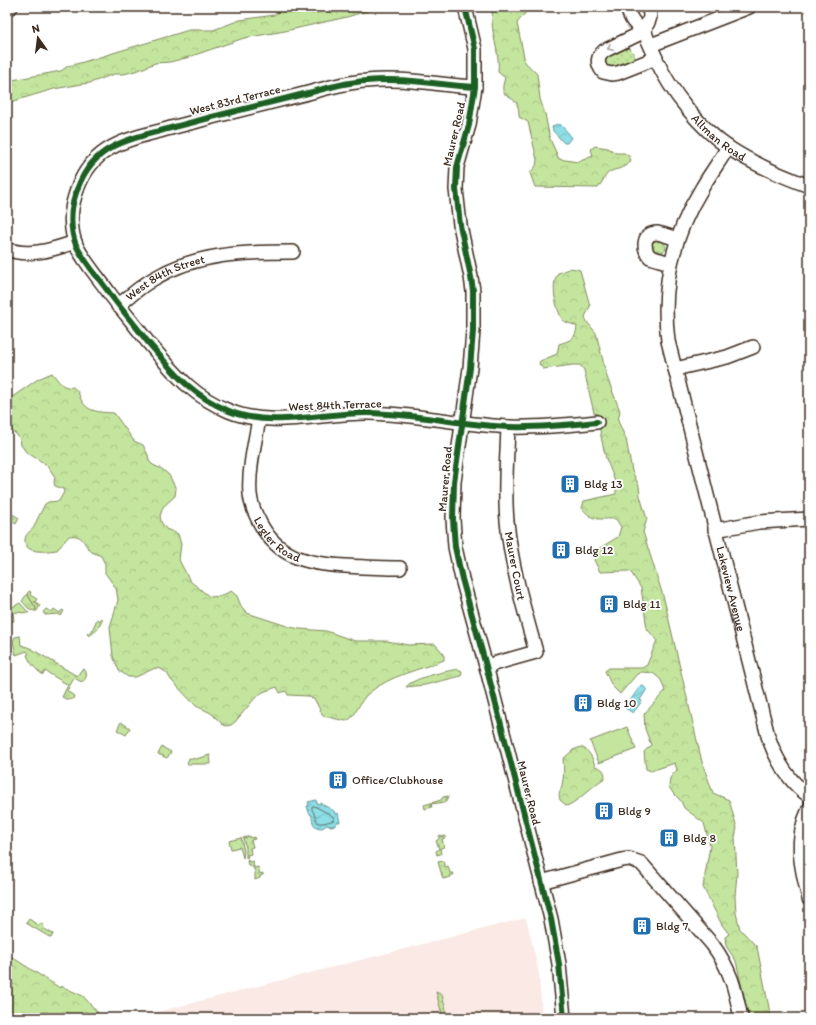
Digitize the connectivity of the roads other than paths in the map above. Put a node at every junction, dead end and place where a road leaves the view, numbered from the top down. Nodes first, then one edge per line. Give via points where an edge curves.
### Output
1 (11, 7) edge
2 (466, 7) edge
3 (627, 7) edge
4 (648, 7) edge
5 (750, 7) edge
6 (7, 8) edge
7 (645, 31) junction
8 (651, 45) junction
9 (656, 58) junction
10 (475, 87) junction
11 (728, 147) junction
12 (809, 186) edge
13 (677, 239) junction
14 (75, 242) junction
15 (7, 249) edge
16 (293, 252) dead end
17 (670, 263) junction
18 (118, 306) junction
19 (753, 347) dead end
20 (675, 369) junction
21 (259, 419) junction
22 (597, 422) dead end
23 (463, 423) junction
24 (508, 427) junction
25 (809, 519) edge
26 (714, 530) junction
27 (400, 568) dead end
28 (486, 666) junction
29 (809, 796) edge
30 (809, 809) edge
31 (540, 882) junction
32 (809, 899) edge
33 (564, 1018) edge
34 (741, 1018) edge

1 - 6 street
2 - 10 street, Maurer Road via 475,48
3 - 7 street, Allman Road via 635,25
4 - 7 street via 650,16
5 - 8 street
7 - 8 street, Allman Road
7 -> 9 street via 604,50 599,55 598,63 603,72 612,74
8 - 9 street, Allman Road
9 - 11 street, Allman Road via 681,101
10 - 14 street, West 83rd Terrace via 388,80 350,82 123,141 100,155 82,176 73,201 72,226
10 - 23 street, Maurer Road via 469,125 456,175 460,225 473,291 473,331
11 - 12 street, Allman Road
11 - 13 street, Lakeview Avenue via 701,189
13 - 17 street, Lakeview Avenue
13 - 17 street via 658,233 652,234 645,242 645,249 650,258
14 - 15 street via 30,253
14 - 18 street, West 84th Street
16 - 18 street, West 84th Street via 229,254 197,260 156,277
17 - 20 street, Lakeview Avenue via 666,328
18 - 21 street, West 84th Terrace via 191,389 226,410
19 - 20 street via 727,357
20 - 26 street, Lakeview Avenue
21 - 23 street, West 84th Terrace via 366,413 435,418
21 - 27 street, Legler Road via 250,494 257,519 270,540 292,556 314,563
22 - 24 street, West 84th Terrace
23 - 24 street, West 84th Terrace
23 - 28 street, Maurer Road via 453,495 455,547
24 - 28 street, Maurer Court via 505,490 507,523 518,587 536,652
25 - 26 street via 759,522
26 - 29 street, Lakeview Avenue via 770,744 785,774
28 - 31 street, Maurer Road
30 - 32 street via 803,824 800,847 800,864
31 - 33 street, Maurer Road via 551,919 559,964
31 - 34 street via 622,860 641,862 719,953 731,975

